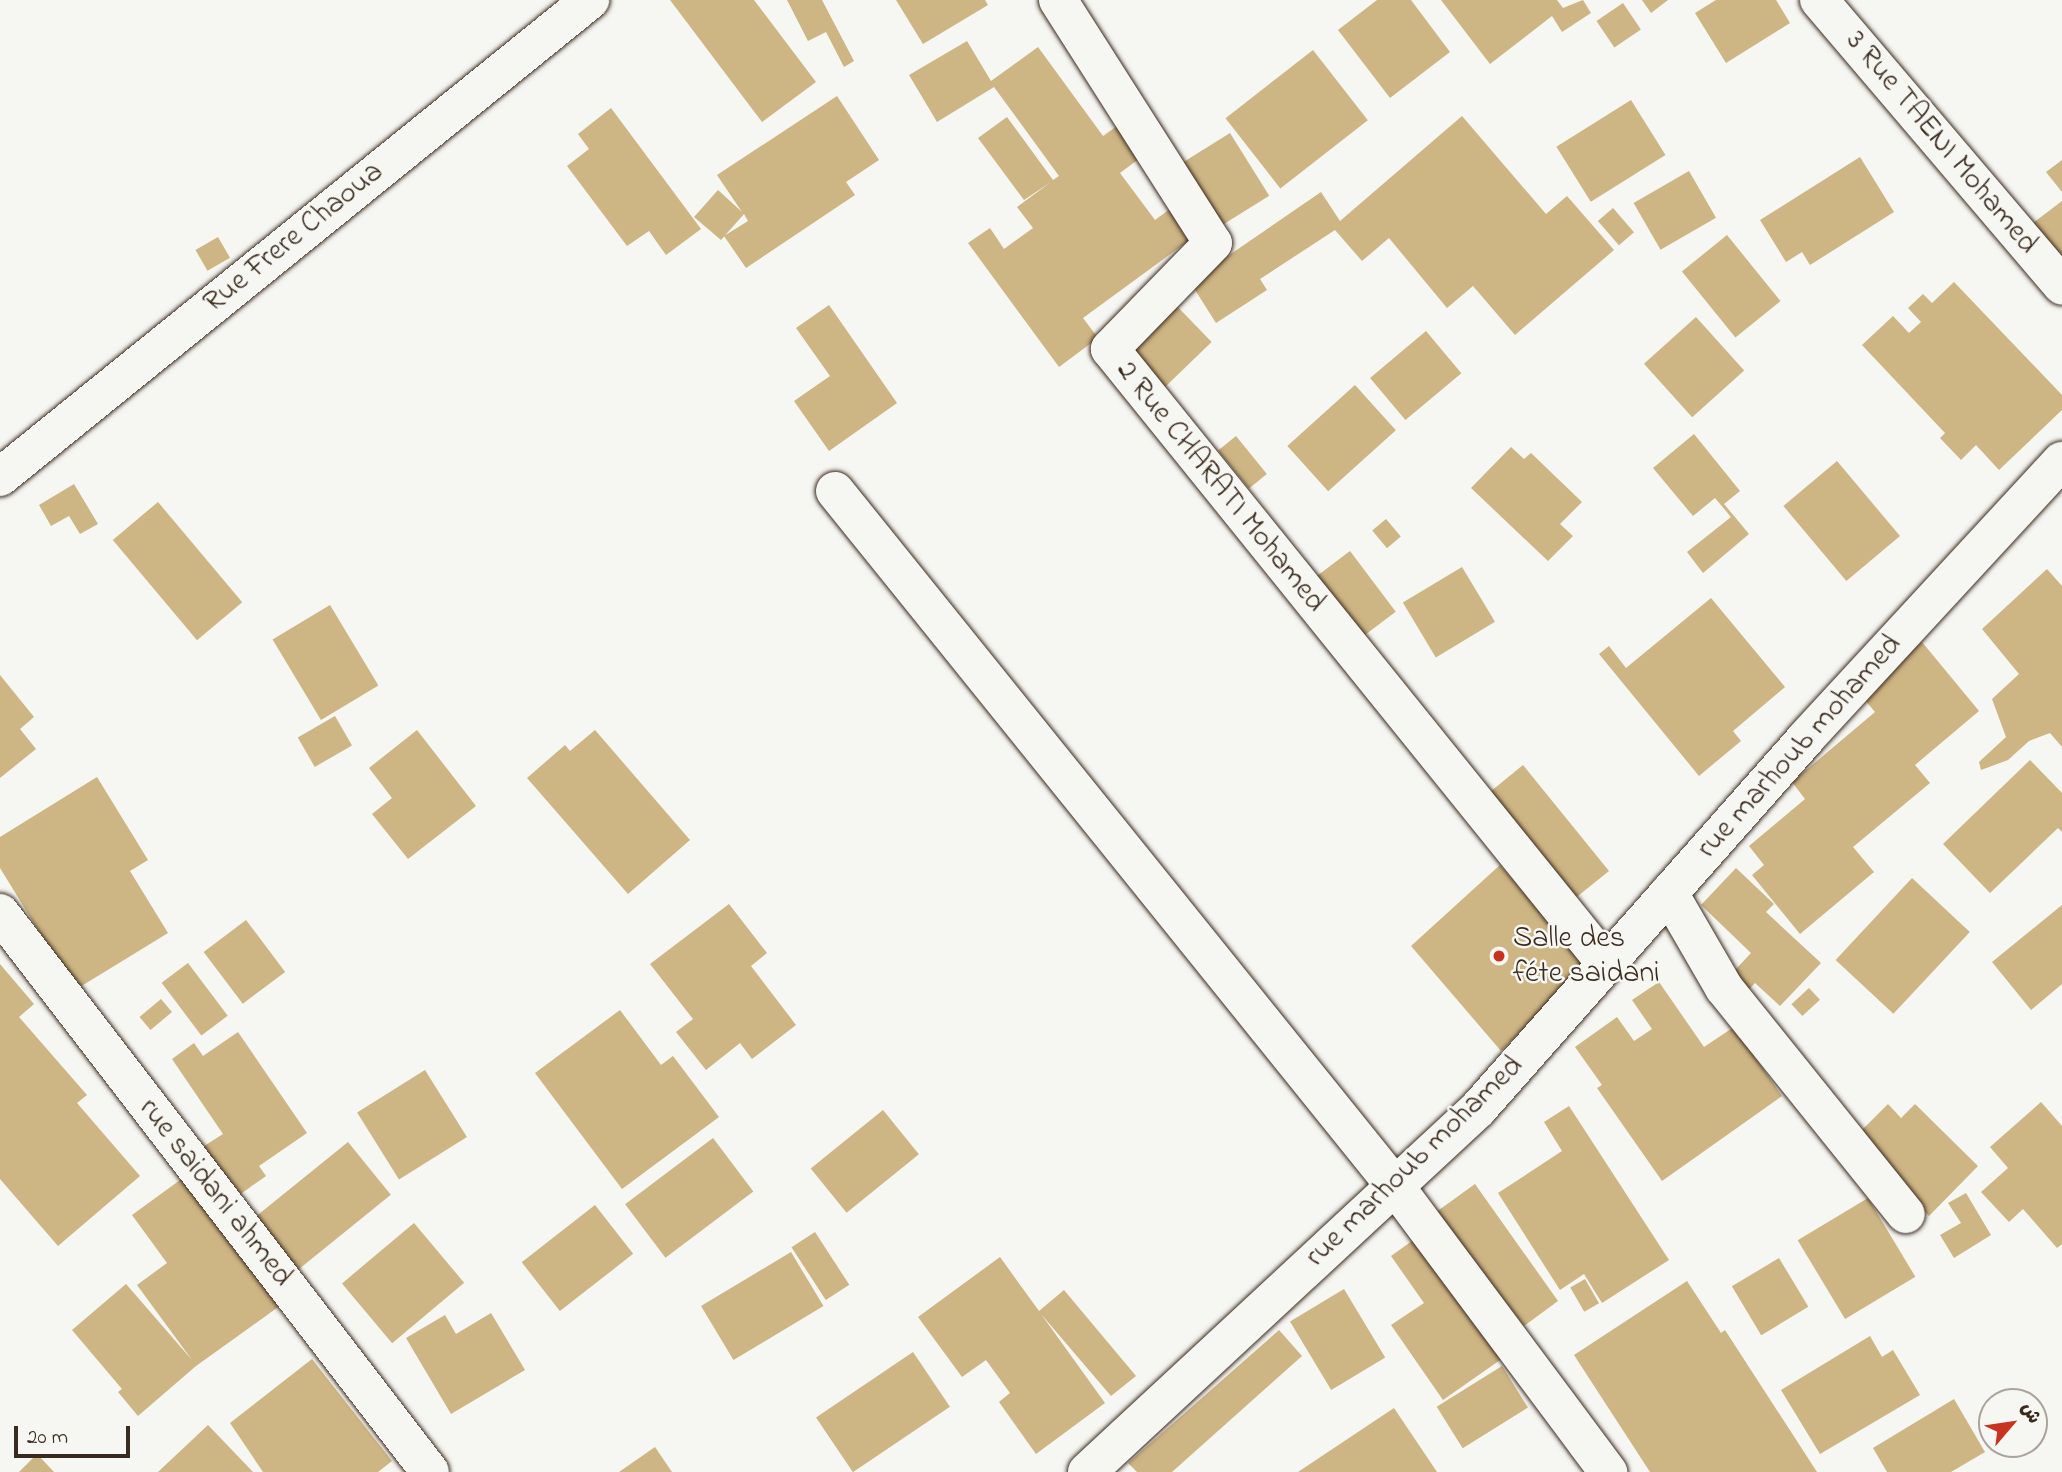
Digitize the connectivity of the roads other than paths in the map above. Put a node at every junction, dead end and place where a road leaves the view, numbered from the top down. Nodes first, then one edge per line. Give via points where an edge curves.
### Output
1 (590, 0) edge
2 (1058, 0) edge
3 (1819, 0) edge
4 (2062, 286) edge
5 (2062, 461) edge
6 (0, 477) edge
7 (835, 492) dead end
8 (1669, 893) junction
9 (0, 913) edge
10 (1606, 964) junction
11 (1395, 1186) junction
12 (1906, 1214) dead end
13 (430, 1472) edge
14 (1087, 1472) edge
15 (1608, 1472) edge

1 - 6 street, Rue Frere Chaoua
2 - 10 street, 2 Rue CHARATI Mohamed via 1213,243 1110,349
3 - 4 street, 3 Rue TAENI Mohamed
5 - 8 street, rue marhoub mohamed
7 - 11 street
8 - 10 street, rue marhoub mohamed
8 - 12 street via 1724,988
9 - 13 street, rue saidani ahmed
10 - 11 street, rue marhoub mohamed via 1478,1109
11 - 14 street, rue marhoub mohamed
11 - 15 street

